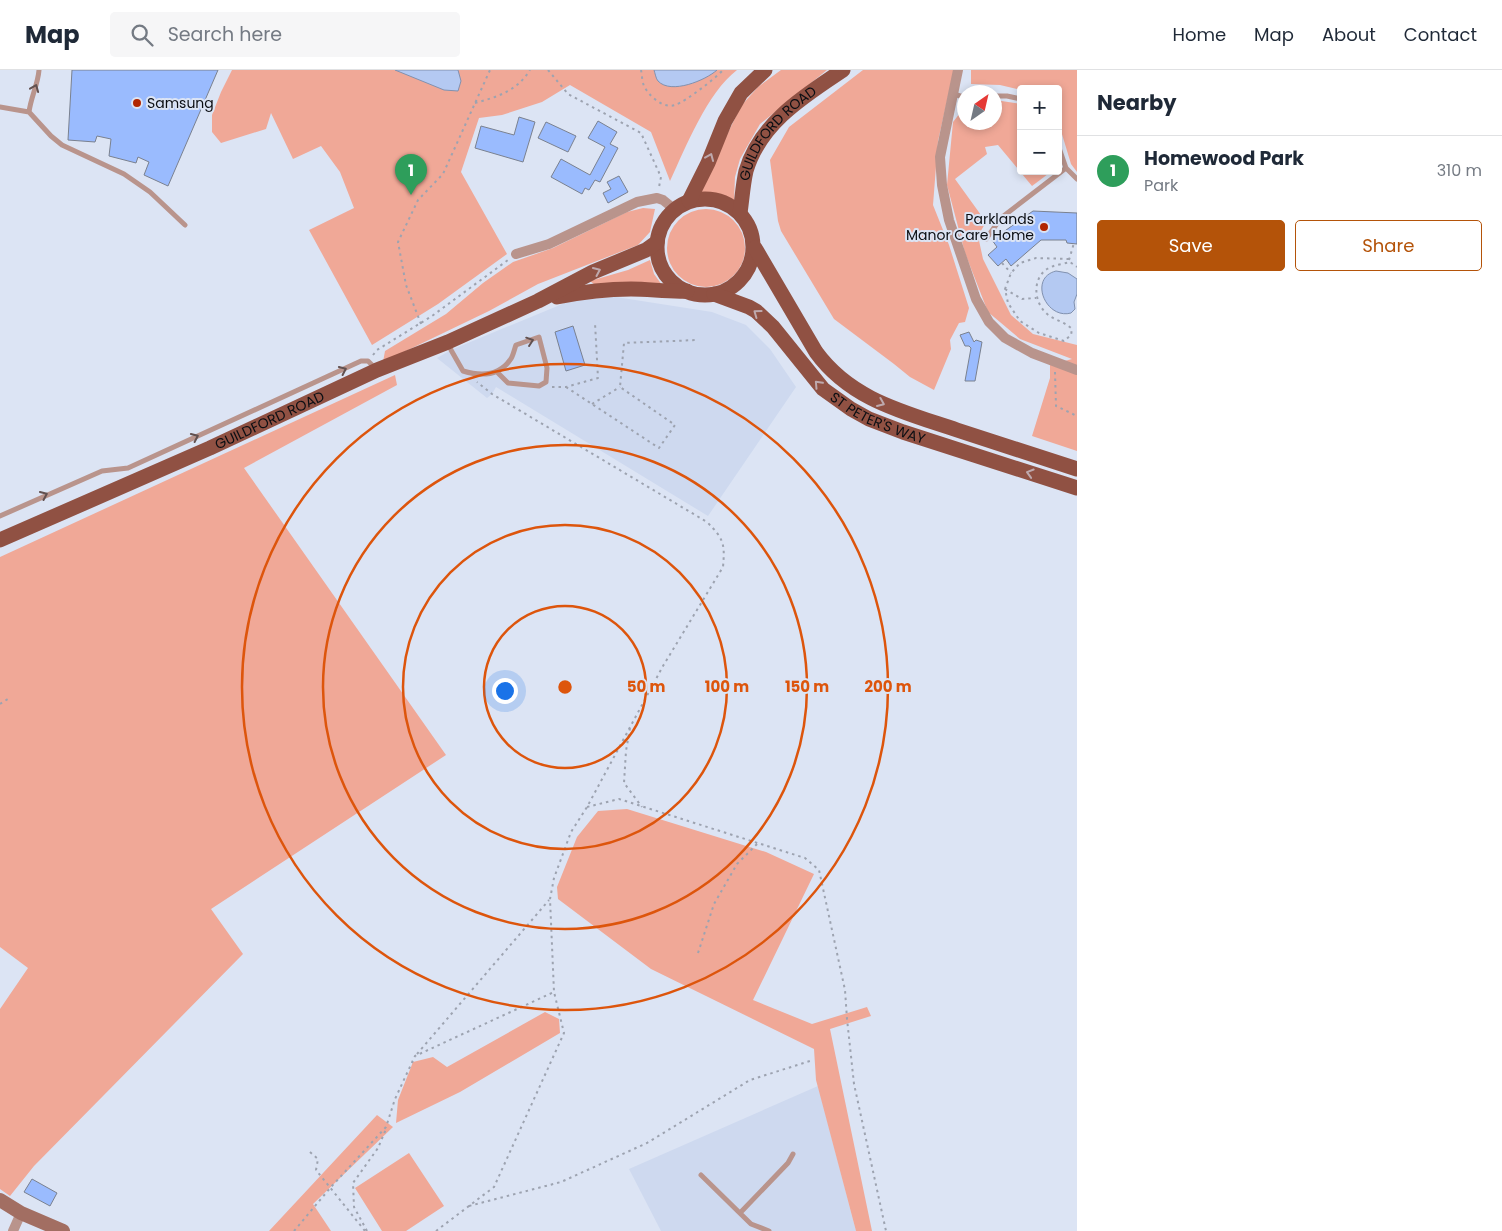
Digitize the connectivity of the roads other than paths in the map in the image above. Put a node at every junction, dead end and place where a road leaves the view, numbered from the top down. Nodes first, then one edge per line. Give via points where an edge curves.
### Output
1 (39, 70) edge
2 (765, 70) edge
3 (842, 70) edge
4 (958, 70) edge
5 (959, 85) edge
6 (1002, 96) edge
7 (1017, 98) edge
8 (957, 102) edge
9 (0, 107) edge
10 (28, 112) junction
11 (1062, 156) edge
12 (1066, 168) junction
13 (1077, 179) edge
14 (689, 201) junction
15 (674, 209) junction
16 (740, 213) junction
17 (185, 225) dead end
18 (986, 239) dead end
19 (657, 242) junction
20 (755, 248) junction
21 (516, 254) road end
22 (686, 291) junction
23 (714, 294) junction
24 (538, 301) junction
25 (448, 342) junction
26 (372, 366) junction
27 (1077, 370) edge
28 (497, 372) junction
29 (1077, 469) edge
30 (1077, 488) edge
31 (0, 516) edge
32 (0, 540) edge
33 (793, 1154) dead end
34 (701, 1175) dead end
35 (0, 1200) edge
36 (21, 1213) junction
37 (740, 1213) junction
38 (13, 1231) edge
39 (63, 1231) edge
40 (769, 1231) edge

10 -> 1 lane
14 -> 2 main road via 741,93
3 - 16 main road, GUILDFORD ROAD via 791,106 764,134 746,171
4 - 5 street
6 - 7 lane
8 - 27 street via 940,157 942,185 949,220 976,299 989,322 1005,338 1032,353
9 - 10 lane
10 - 17 lane via 62,145 124,174 150,192
11 - 12 lane
12 - 13 lane
12 - 18 lane via 1001,218
14 - 15 main road
14 - 16 main road via 710,198
15 - 19 main road via 660,227
15 - 21 street via 657,198 637,202 548,244
16 - 20 main road via 749,227
19 - 22 main road via 657,254 664,273
24 -> 19 main road, GUILDFORD ROAD
20 - 23 main road via 744,276 735,285
20 -> 29 main road, ST PETER'S WAY via 816,352 853,388 884,405
22 - 23 main road
22 - 24 main road, GUILDFORD ROAD via 589,290
30 -> 23 main road, ST PETER'S WAY via 863,416 823,389 756,311
24 - 25 main road, GUILDFORD ROAD
25 - 26 main road, GUILDFORD ROAD
25 - 28 lane via 463,371 476,375
31 -> 26 lane, GUILDFORD ROAD via 102,471 128,468 360,361
26 - 32 main road, GUILDFORD ROAD via 210,448
28 -> 28 lane via 511,360 516,345 539,337 547,368 546,382 539,386 508,383
33 - 37 lane
34 - 37 lane
35 - 36 main road
36 - 38 street
36 - 39 main road
37 - 40 lane via 751,1224

